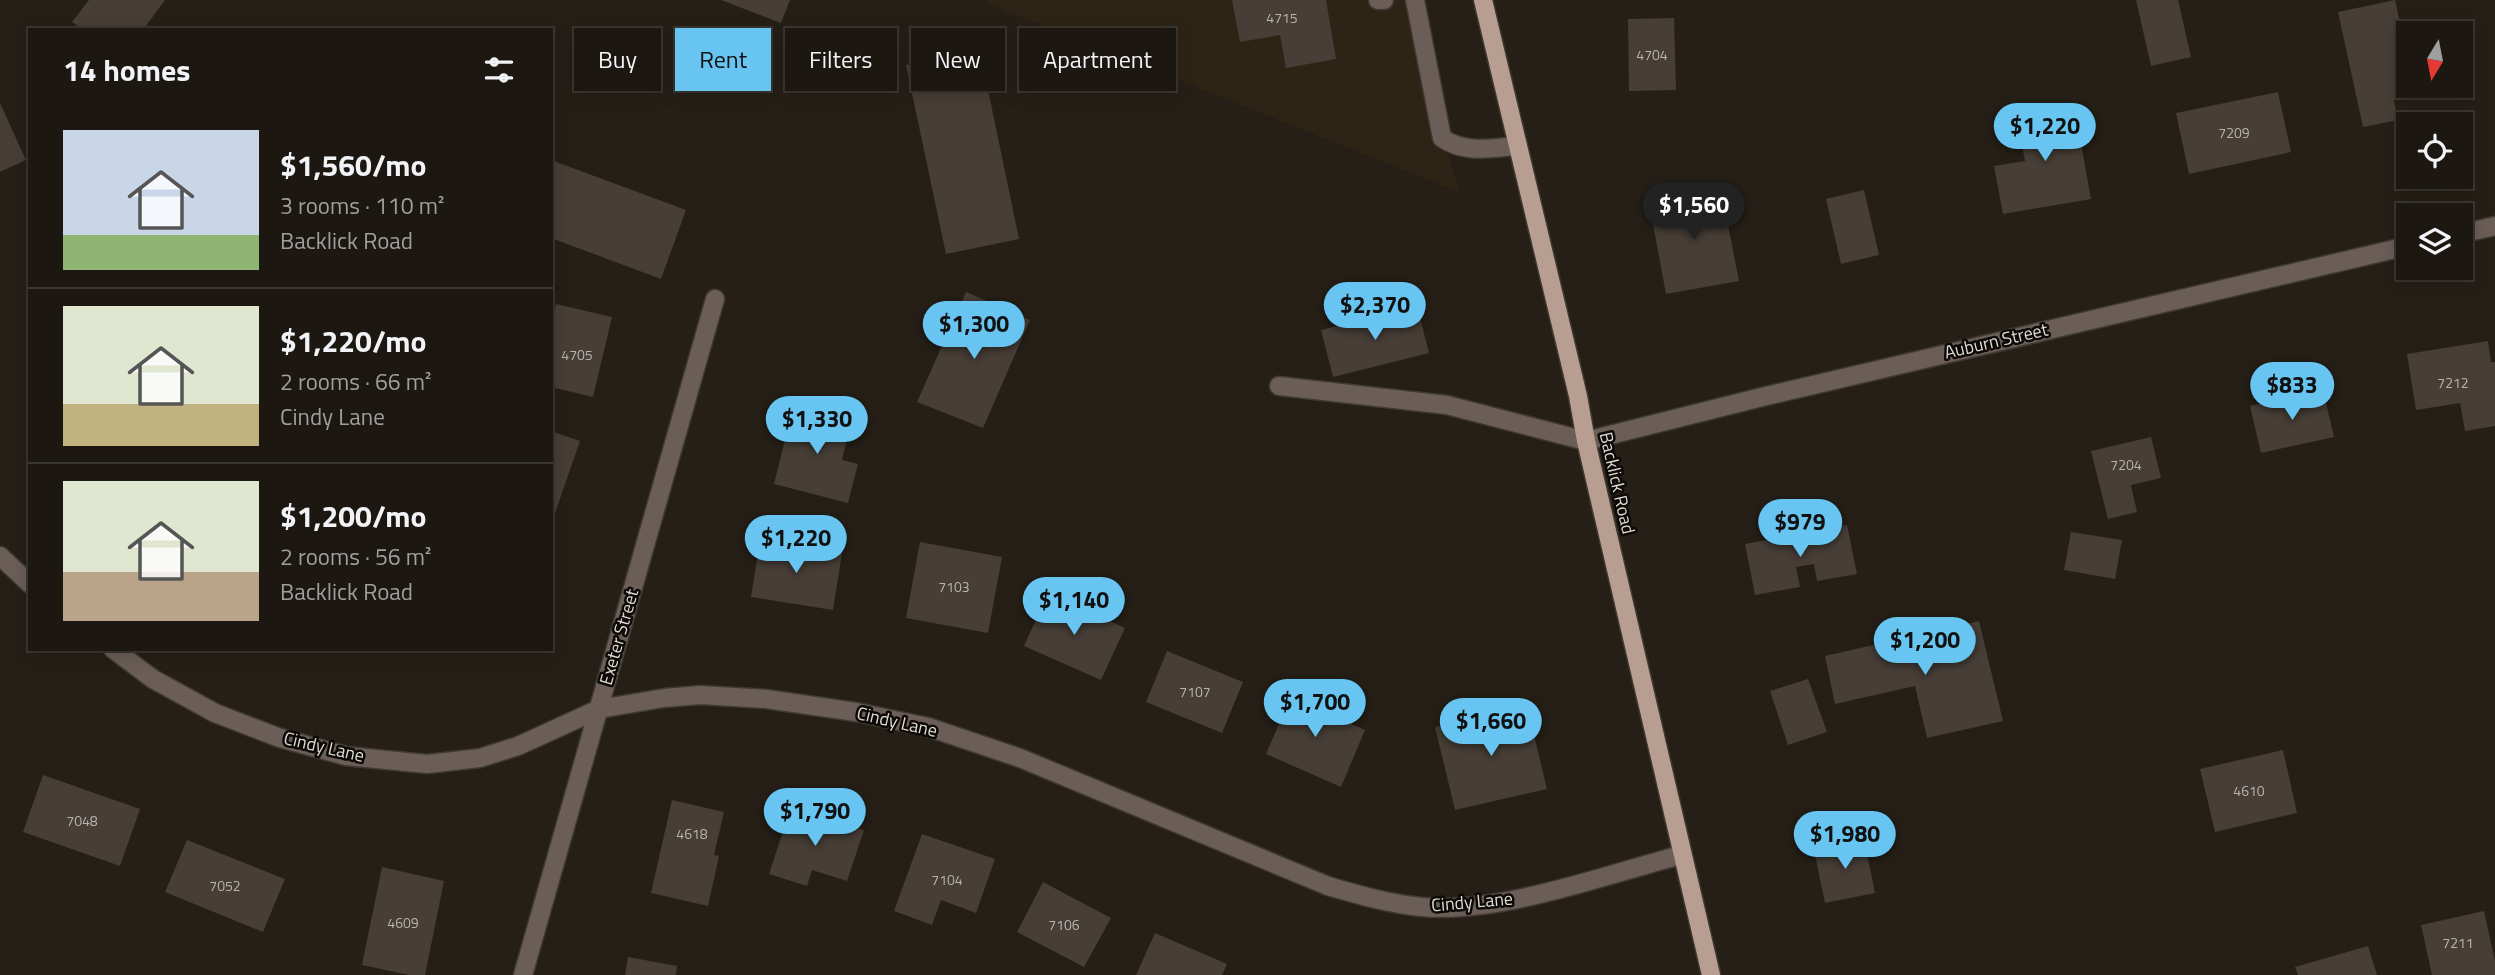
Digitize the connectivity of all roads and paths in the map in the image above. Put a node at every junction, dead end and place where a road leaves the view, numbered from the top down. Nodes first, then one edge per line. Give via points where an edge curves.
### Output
1 (1378, 0) edge
2 (1384, 0) edge
3 (1415, 0) edge
4 (1483, 0) edge
5 (1517, 146) junction
6 (2495, 226) edge
7 (2473, 231) edge
8 (2396, 249) edge
9 (715, 299) dead end
10 (1279, 386) dead end
11 (1586, 441) junction
12 (0, 556) edge
13 (28, 582) edge
14 (116, 651) edge
15 (598, 709) junction
16 (1681, 855) junction
17 (523, 975) edge
18 (1711, 975) edge

1 - 2 street
3 - 5 street via 1442,138 1470,149
4 - 5 main road, Backlick Road
5 - 11 main road, Backlick Road
6 - 7 street
8 - 11 street, Auburn Street
9 - 15 street, Exeter Street
10 - 11 street via 1447,405
11 - 16 main road, Backlick Road
12 - 13 street
14 - 15 street, Cindy Lane via 153,679 215,713 280,738 346,755 427,764 480,758
15 - 16 street, Cindy Lane via 701,695 766,699 928,727 1020,758 1328,886 1424,907 1527,897
15 - 17 street, Exeter Street
16 - 18 main road, Backlick Road

